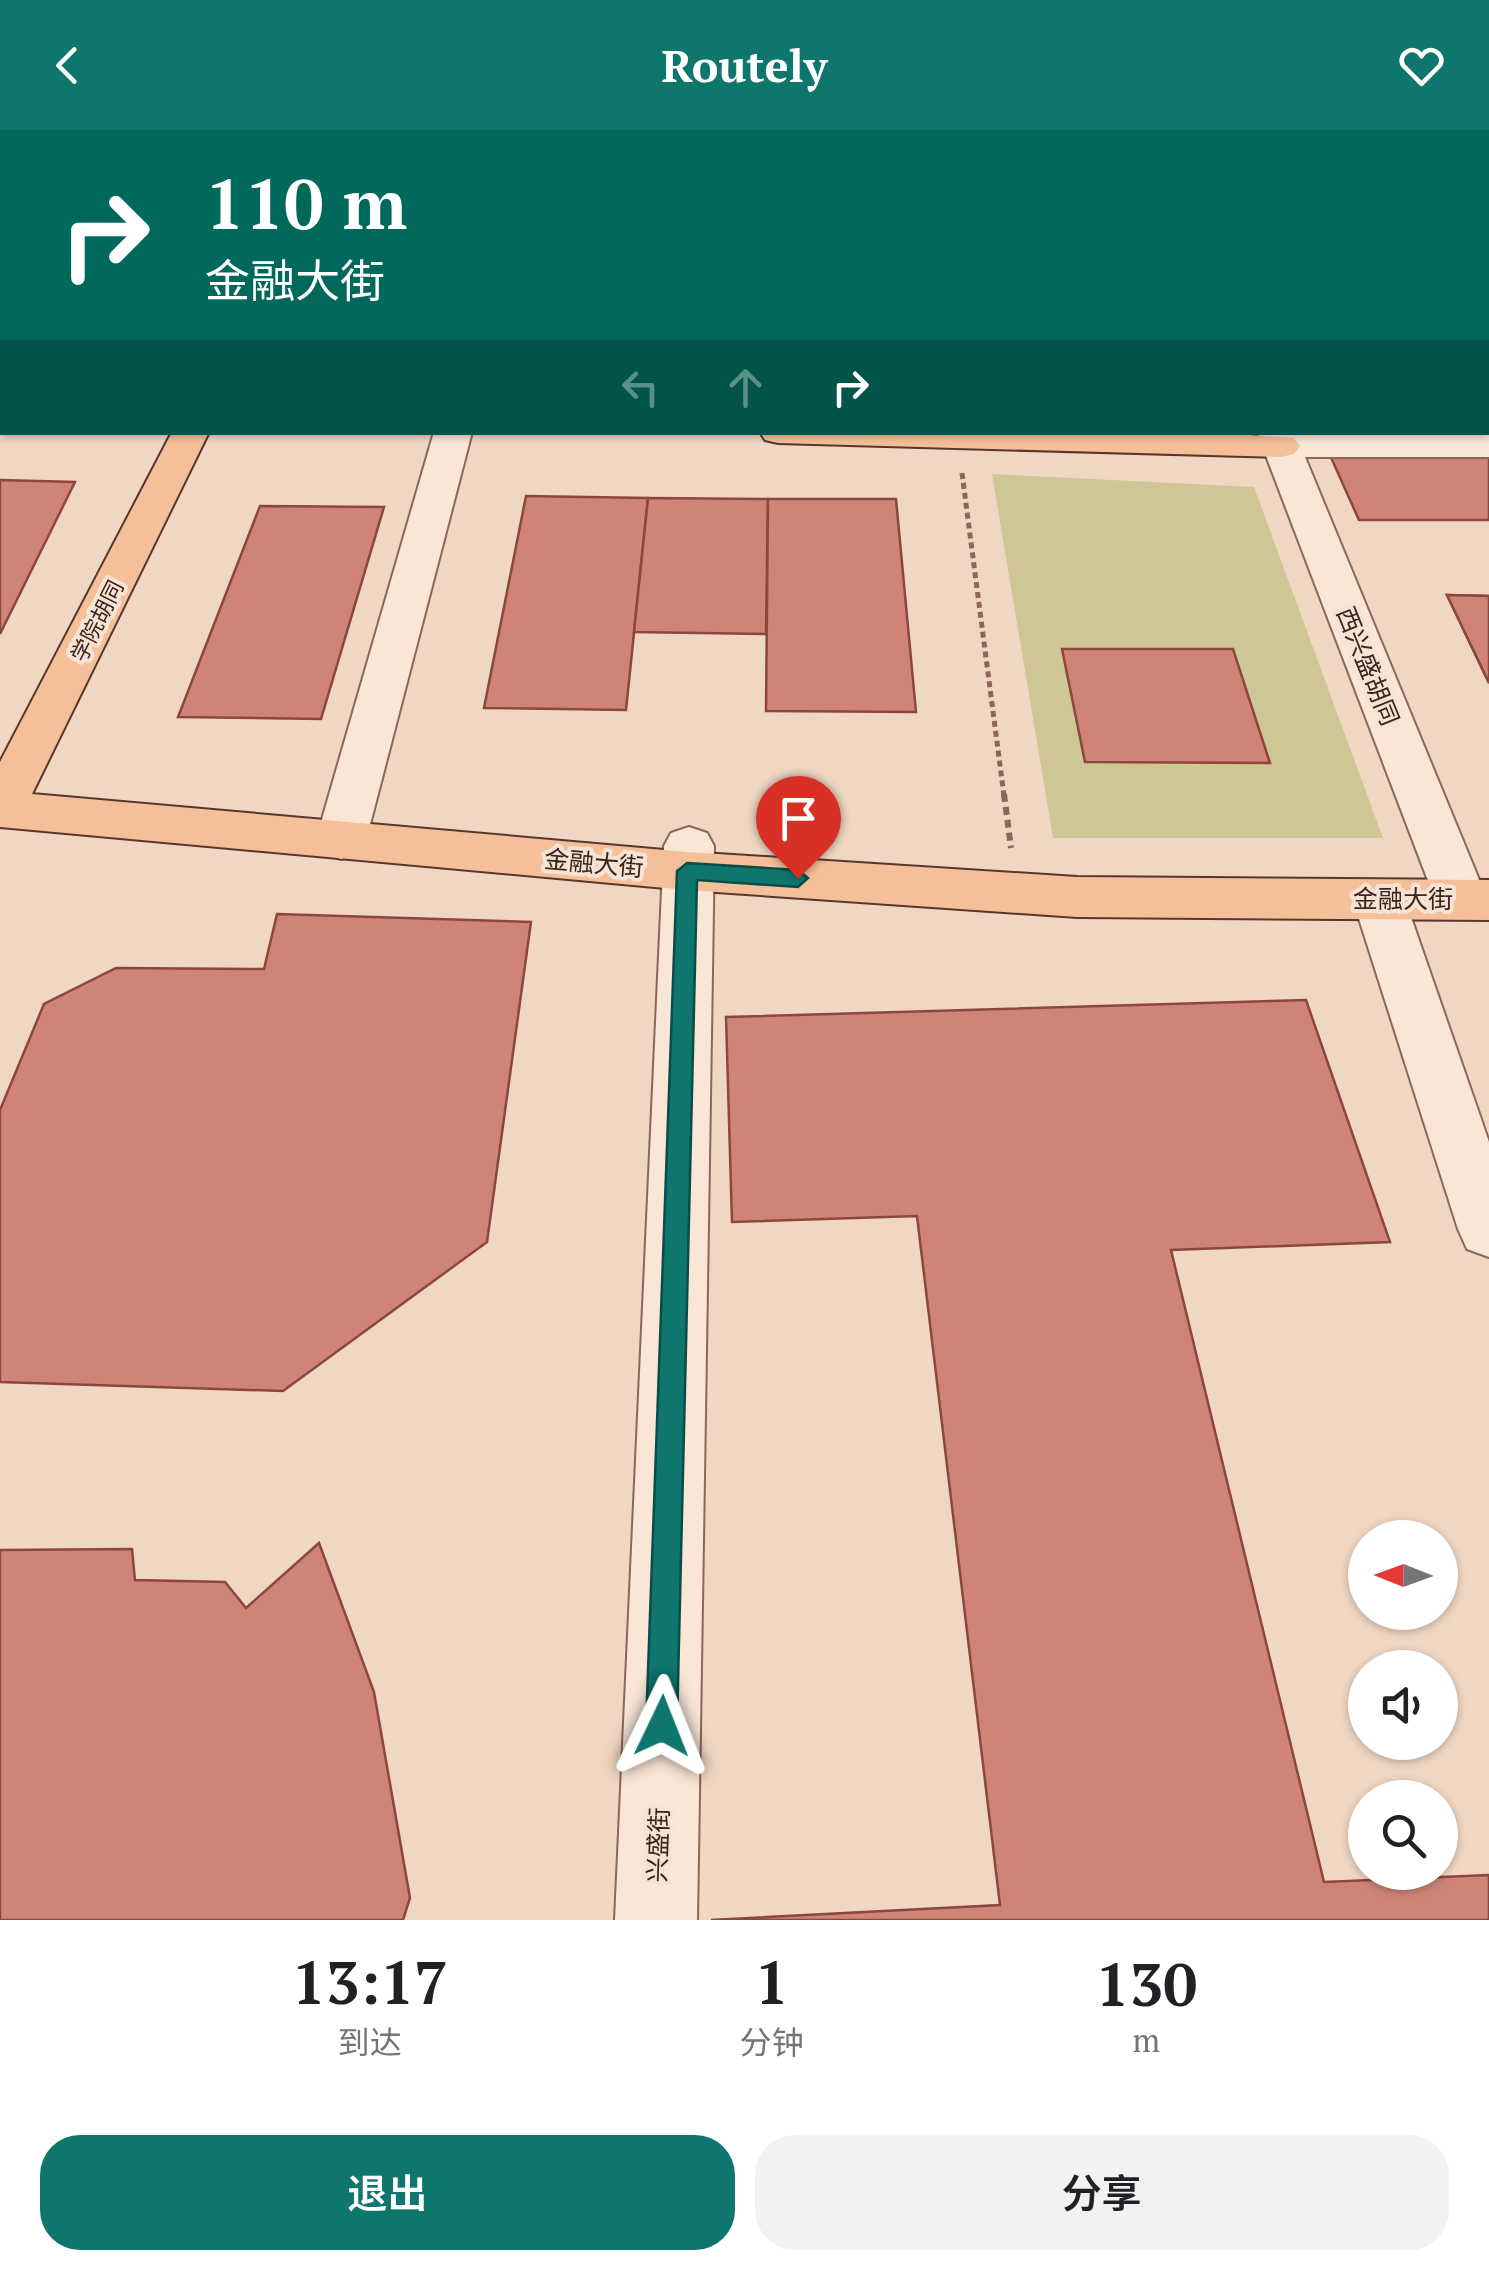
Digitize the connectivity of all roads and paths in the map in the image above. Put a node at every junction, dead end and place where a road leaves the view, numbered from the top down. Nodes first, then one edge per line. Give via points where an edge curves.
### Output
1 (189, 435) edge
2 (452, 435) edge
3 (868, 435) edge
4 (957, 438) junction
5 (1278, 439) edge
6 (1489, 446) edge
7 (5, 793) edge
8 (345, 827) junction
9 (688, 858) junction
10 (1013, 864) junction
11 (1472, 886) edge
12 (1378, 900) junction
13 (1489, 1229) edge
14 (656, 1920) edge

1 - 7 main road, 学院胡同
2 - 8 street
3 - 4 main road
4 - 5 main road
4 - 10 path
5 - 6 street
5 - 11 street, 西兴盛胡同
7 - 8 main road, 金融大街
8 - 9 main road, 金融大街
9 - 10 main road
9 - 12 main road, 金融大街 via 1077,897
9 - 14 street, 兴盛街
10 - 11 main road
11 - 12 main road, 金融大街
12 - 13 street

